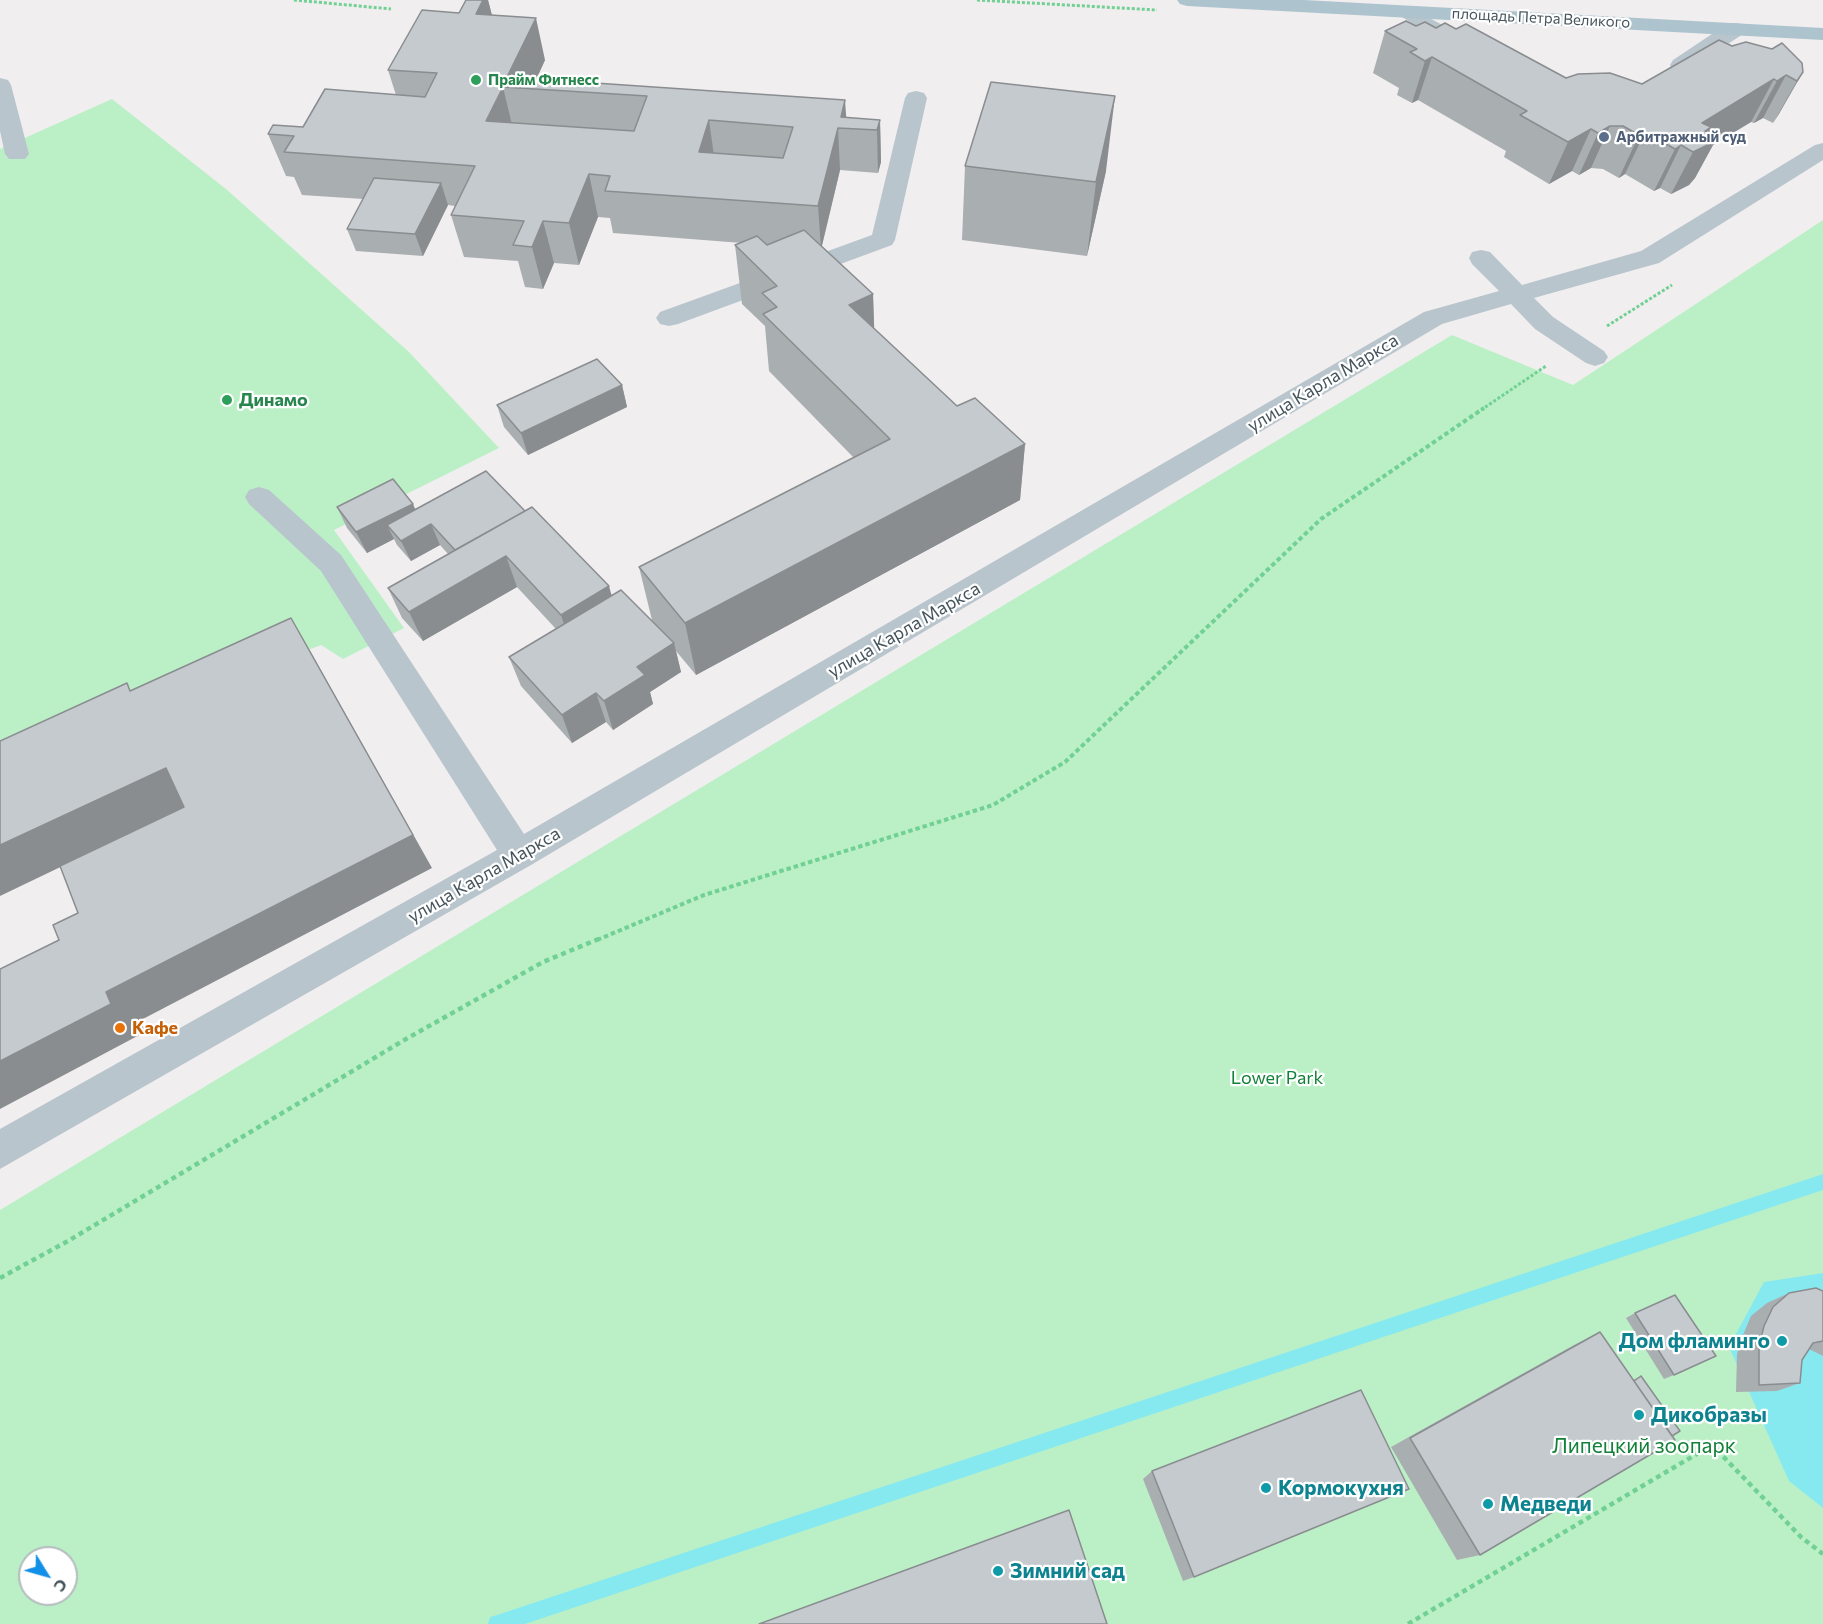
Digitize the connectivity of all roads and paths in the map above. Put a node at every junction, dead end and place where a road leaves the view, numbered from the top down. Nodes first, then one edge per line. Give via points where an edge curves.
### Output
1 (294, 0) edge
2 (1187, 0) edge
3 (1659, 7) dead end
4 (1714, 8) dead end
5 (391, 9) dead end
6 (1409, 13) junction
7 (1617, 21) junction
8 (1735, 29) junction
9 (1760, 31) junction
10 (1823, 34) edge
11 (1480, 56) edge
12 (1665, 75) edge
13 (0, 85) edge
14 (916, 98) dead end
15 (1823, 150) edge
16 (17, 154) dead end
17 (1481, 258) dead end
18 (1518, 294) junction
19 (669, 318) dead end
20 (1595, 357) dead end
21 (1547, 365) dead end
22 (259, 497) dead end
23 (519, 855) junction
24 (0, 1150) edge
25 (0, 1278) edge
26 (1823, 1554) edge
27 (1408, 1624) edge

1 - 5 path
2 - 6 main road, площадь Петра Великого
3 - 7 main road via 1651,13
4 - 9 main road
6 - 7 main road, площадь Петра Великого
6 - 11 street
7 - 8 main road, площадь Петра Великого
8 - 9 main road, площадь Петра Великого
8 - 12 street
9 - 10 main road, площадь Петра Великого
13 - 16 street
14 - 19 street via 884,240
15 - 18 street, улица Карла Маркса via 1650,257
17 - 18 street
18 - 20 street via 1544,323
18 - 23 street, улица Карла Маркса via 1433,318
21 - 25 path via 1321,519 1065,762 993,805 704,895 543,962
22 - 23 street via 331,562
23 - 24 street, улица Карла Маркса
26 - 27 path via 1801,1537 1712,1445

